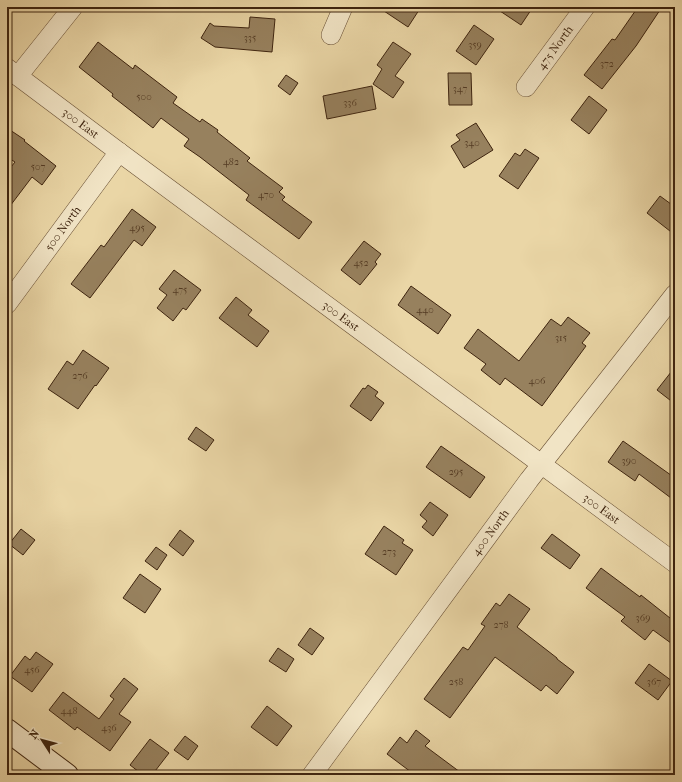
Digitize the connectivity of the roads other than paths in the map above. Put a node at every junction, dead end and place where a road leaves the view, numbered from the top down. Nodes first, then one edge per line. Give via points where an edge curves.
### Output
1 (73, 7) edge
2 (343, 7) edge
3 (585, 7) edge
4 (331, 35) dead end
5 (13, 72) edge
6 (526, 87) dead end
7 (119, 152) junction
8 (675, 294) edge
9 (7, 304) edge
10 (542, 464) junction
11 (675, 563) edge
12 (7, 730) edge
13 (67, 775) edge
14 (312, 775) edge

1 - 5 street
2 - 4 street
3 - 6 street, 475 North
5 - 7 street, 300 East
7 - 9 street, 500 North
7 - 10 street, 300 East
8 - 10 street, 400 North
10 - 11 street, 300 East
10 - 14 street, 400 North
12 - 13 street

